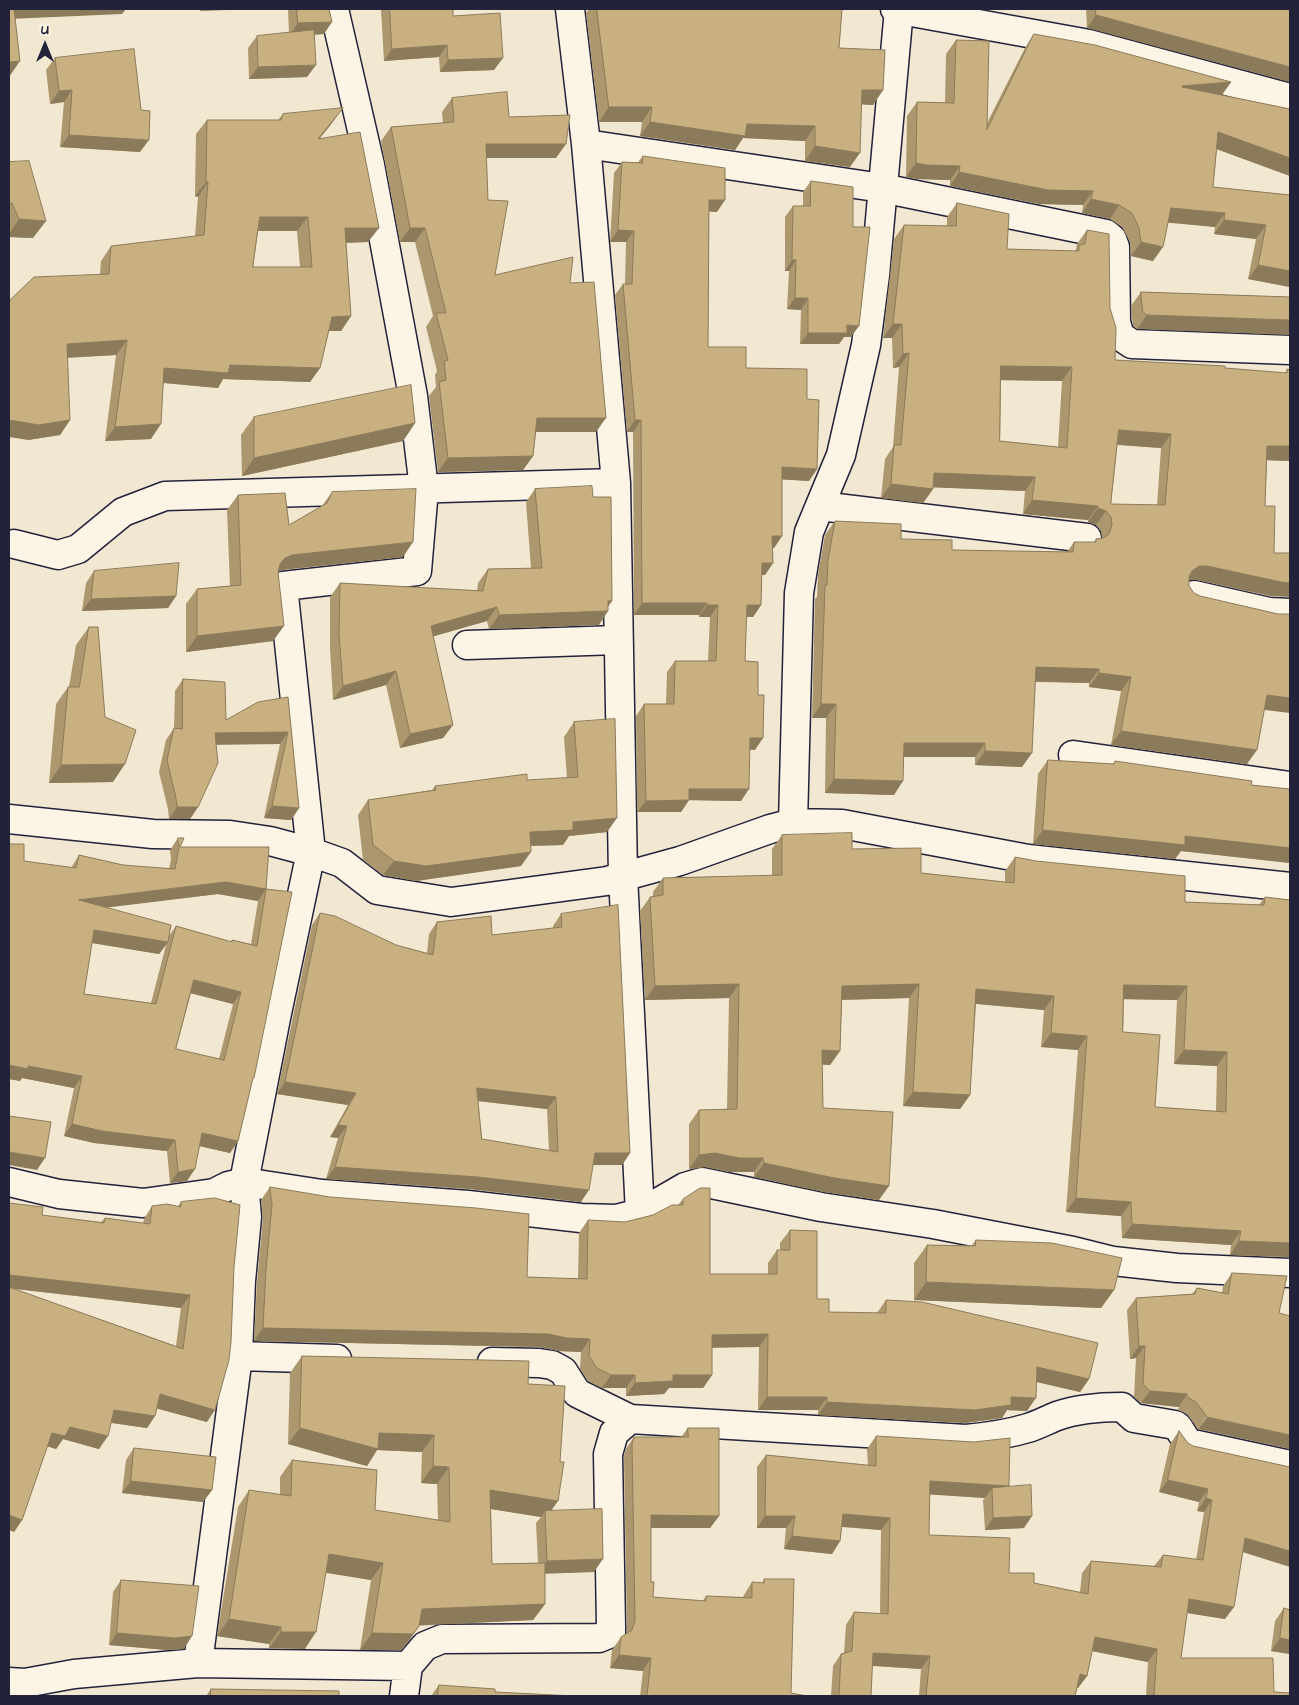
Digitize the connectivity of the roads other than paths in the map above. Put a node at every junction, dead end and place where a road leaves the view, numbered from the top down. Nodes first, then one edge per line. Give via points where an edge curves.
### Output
1 (334, 9) edge
2 (570, 9) edge
3 (895, 9) edge
4 (899, 9) edge
5 (1290, 98) edge
6 (586, 144) junction
7 (882, 188) junction
8 (1290, 350) edge
9 (616, 484) junction
10 (424, 489) junction
11 (820, 506) junction
12 (1087, 538) dead end
13 (14, 544) dead end
14 (1194, 595) edge
15 (1290, 613) edge
16 (618, 640) junction
17 (467, 645) dead end
18 (1073, 755) dead end
19 (1290, 786) edge
20 (9, 819) edge
21 (793, 823) junction
22 (311, 852) junction
23 (623, 876) junction
24 (1290, 886) edge
25 (9, 1182) edge
26 (244, 1182) junction
27 (640, 1213) junction
28 (1290, 1273) edge
29 (238, 1356) junction
30 (364, 1359) edge
31 (471, 1362) edge
32 (630, 1419) junction
33 (1290, 1466) edge
34 (198, 1663) junction
35 (408, 1666) junction
36 (9, 1682) edge
37 (404, 1696) edge

1 - 10 street via 370,165 397,304 413,396
2 - 6 street
3 - 4 street
4 - 5 street via 1089,44
4 - 7 street
6 - 7 street
6 - 9 street
7 - 8 street via 1106,234 1115,247 1116,322 1120,336 1132,344
7 - 11 street via 866,346 841,455
9 - 10 street
9 - 16 street
10 - 13 street via 166,496 123,512 78,549 58,555
10 - 22 street via 417,571 283,586
11 - 12 street
11 - 21 street via 809,532 799,593
14 - 15 street via 1268,612
16 - 17 street
16 - 23 street
18 - 19 street
20 - 22 street via 153,834 230,835
21 - 23 street via 680,861
21 - 24 street via 842,824 1028,859
22 - 23 street via 342,863 377,890 451,902 607,881
22 - 26 street
23 - 27 street
25 - 26 street via 58,1194 143,1203 214,1193
26 - 27 street via 322,1194 468,1205 581,1218 616,1219
26 - 29 street via 246,1217
27 - 28 street via 685,1187 702,1182 1113,1261 1178,1268
29 - 30 street
29 - 34 street
31 - 32 street via 552,1365 563,1371 577,1393
32 - 33 street via 966,1439 1029,1428 1073,1412 1122,1406 1134,1418 1175,1425 1188,1443
32 - 35 street via 614,1433 608,1454 611,1632 599,1638 442,1639 425,1646
34 - 35 street
34 - 36 street via 74,1674 25,1683
35 - 37 street

